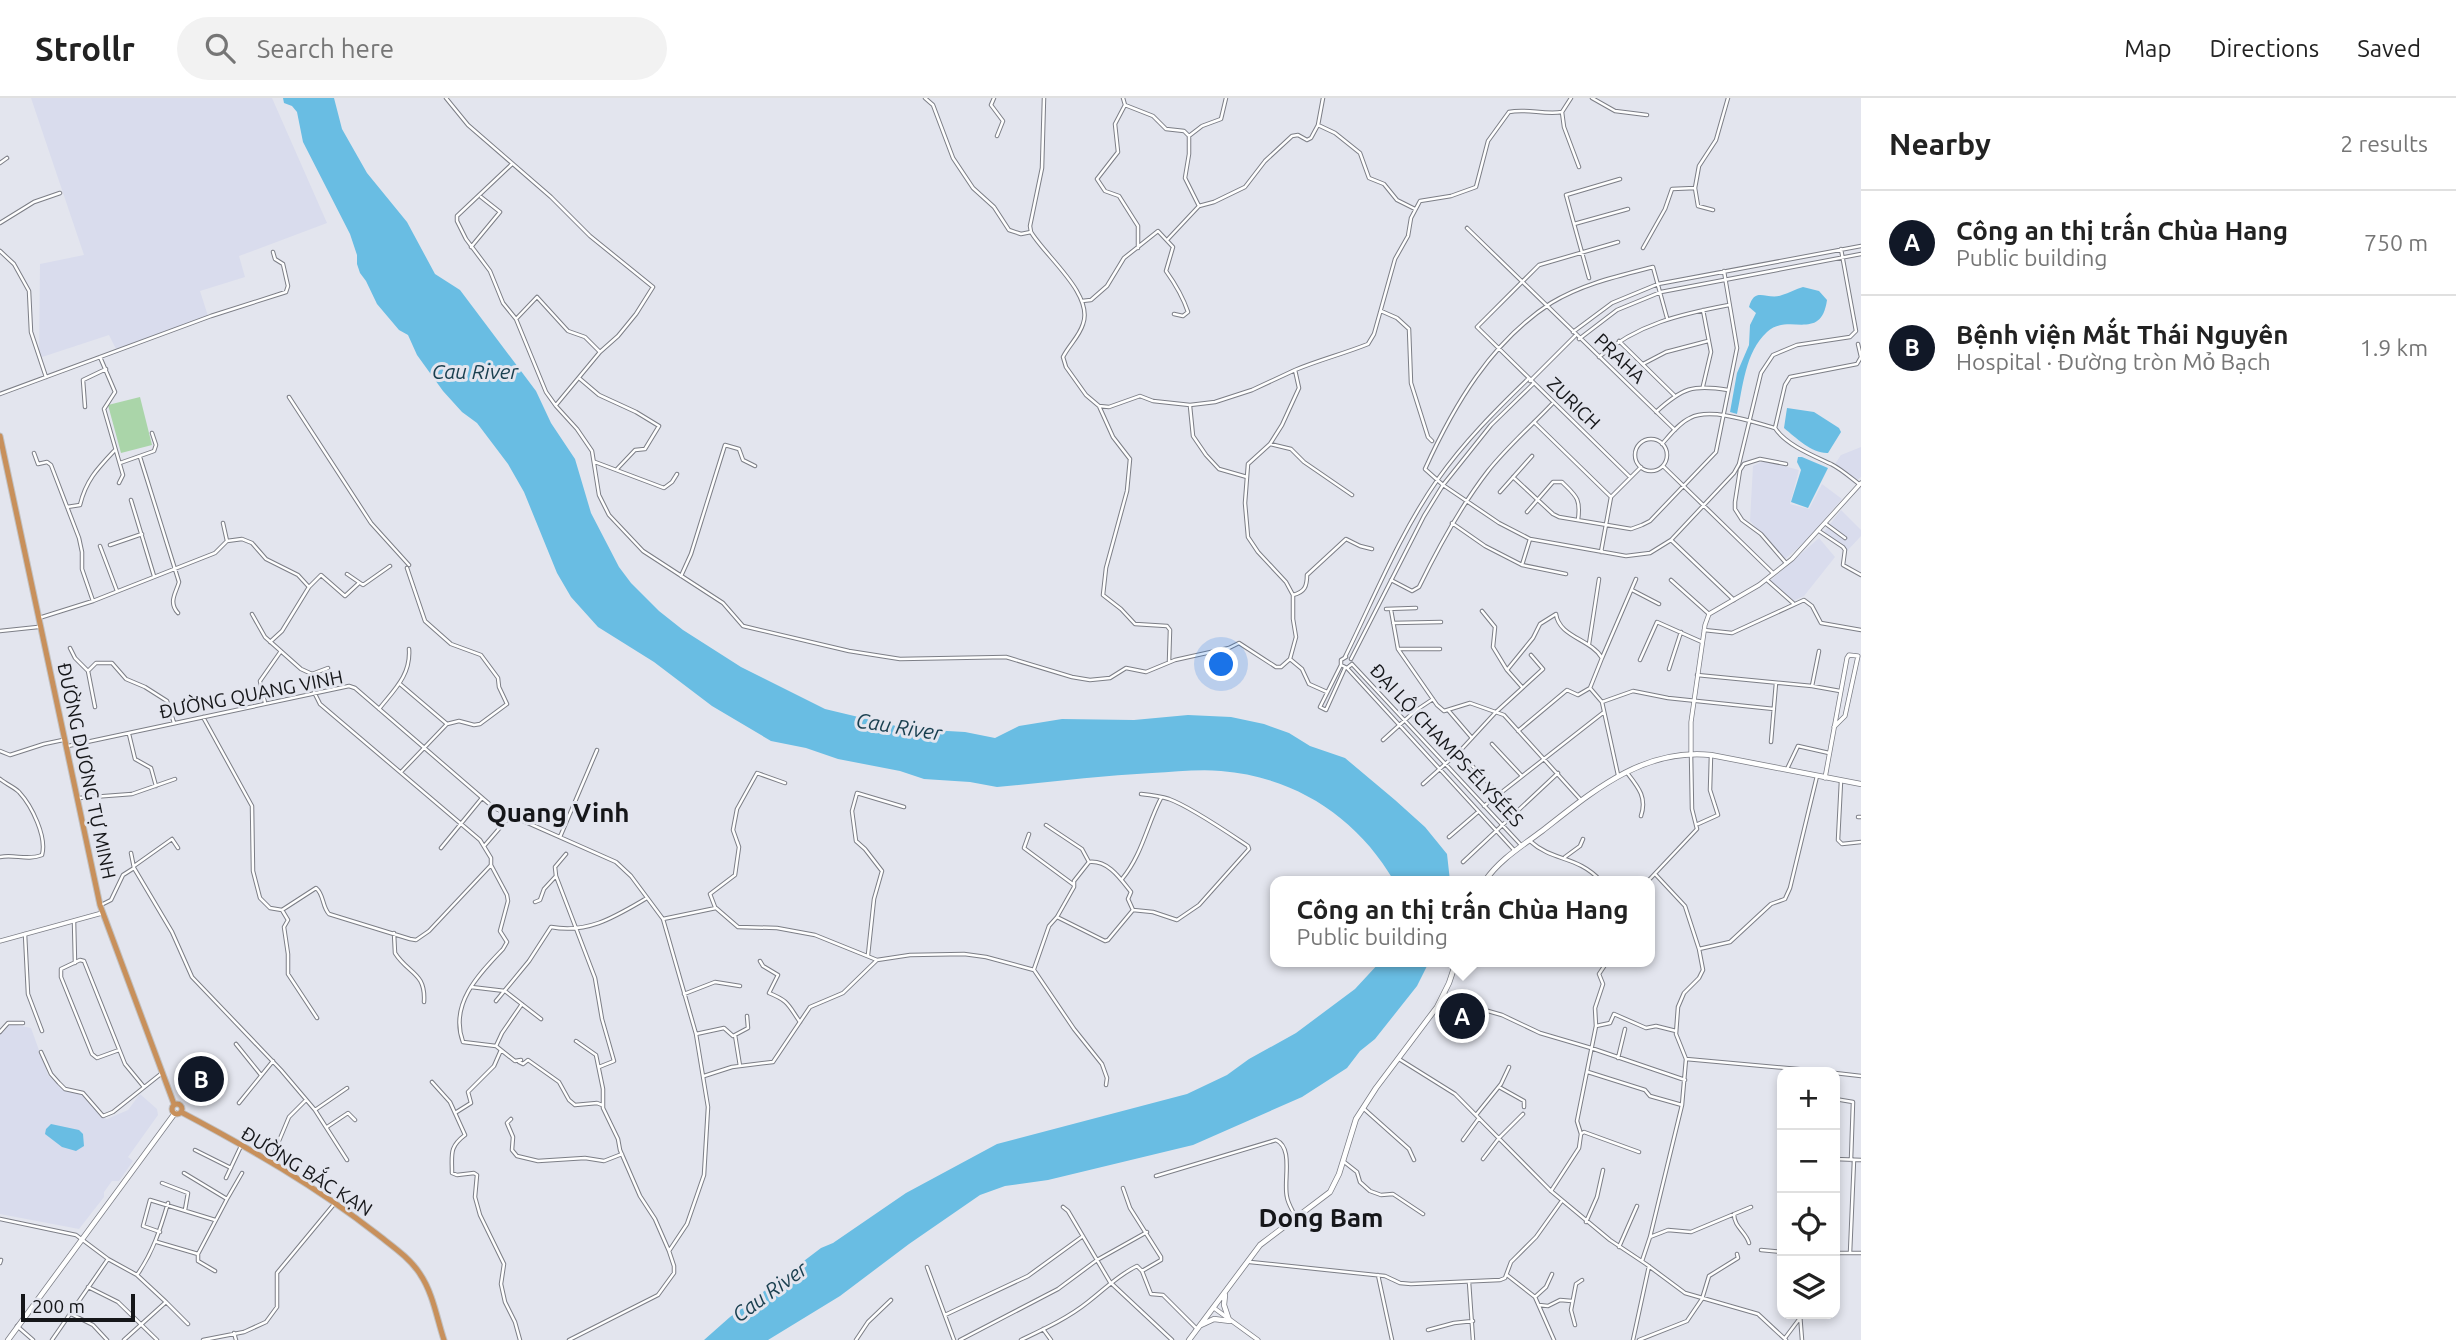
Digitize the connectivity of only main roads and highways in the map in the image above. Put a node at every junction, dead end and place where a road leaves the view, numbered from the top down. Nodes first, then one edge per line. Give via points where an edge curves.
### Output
1 (0, 436) edge
2 (1861, 784) edge
3 (1489, 876) edge
4 (1454, 967) edge
5 (174, 1104) joint
6 (178, 1113) junction
7 (1225, 1294) junction
8 (1199, 1327) junction
9 (8, 1340) edge
10 (444, 1340) edge
11 (1189, 1340) edge

1 - 5 highway, ĐƯỜNG DƯƠNG TỰ MINH via 102,913
2 - 3 main road via 1711,755 1691,753 1653,761 1618,775 1580,799
4 - 7 main road via 1444,994 1363,1108 1330,1192 1268,1238
5 - 6 highway, ĐƯỜNG BẮC KẠN via 181,1105
6 - 9 main road
6 - 10 highway, ĐƯỜNG BẮC KẠN via 335,1203 402,1254 420,1273
7 - 8 main road
7 - 8 main road via 1230,1321 1214,1319
8 - 11 main road

